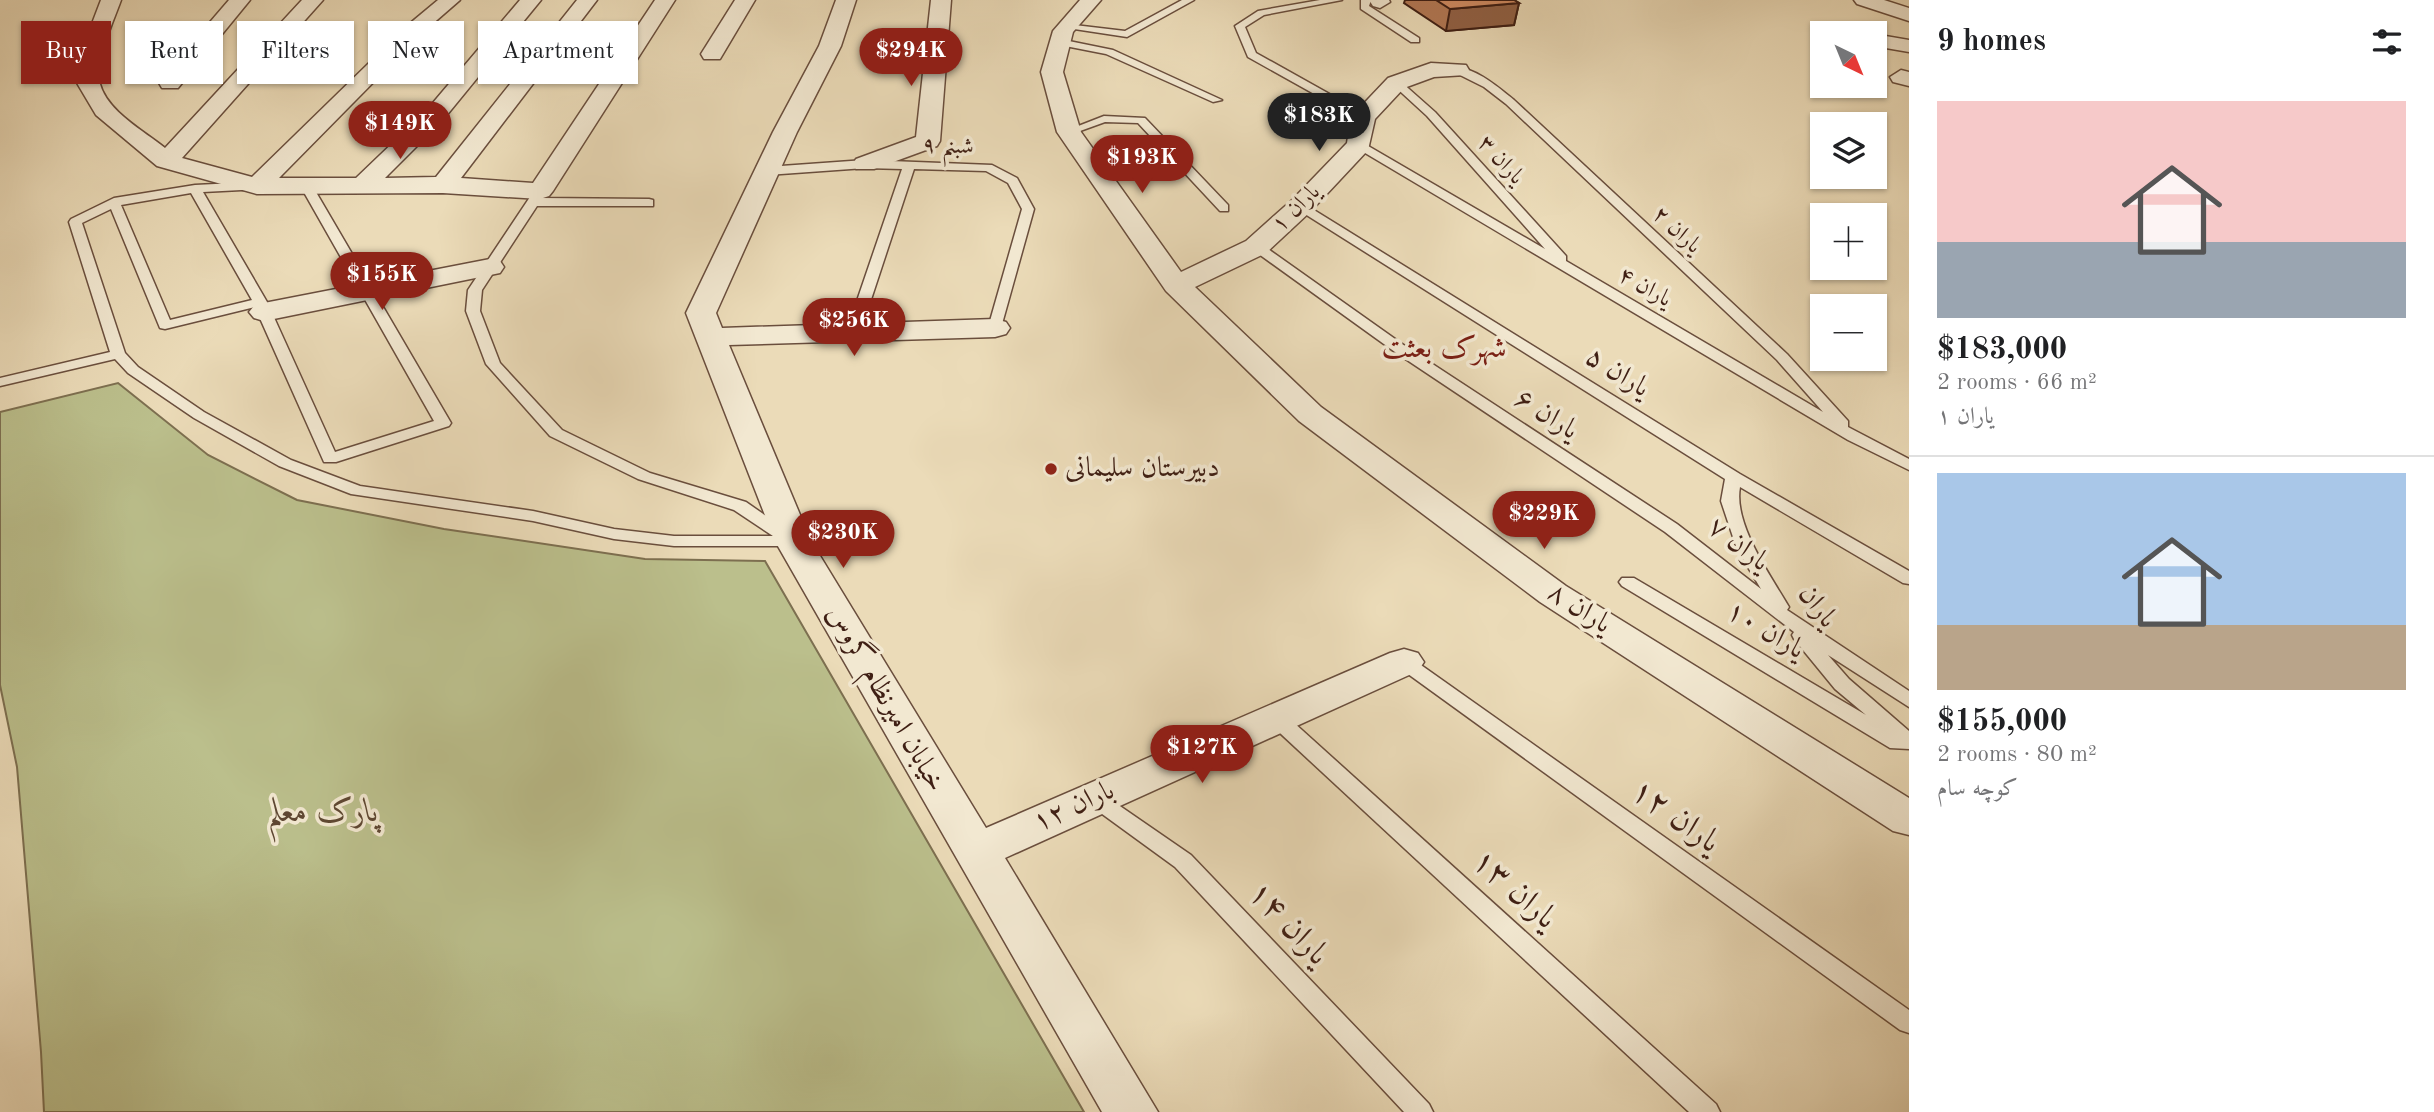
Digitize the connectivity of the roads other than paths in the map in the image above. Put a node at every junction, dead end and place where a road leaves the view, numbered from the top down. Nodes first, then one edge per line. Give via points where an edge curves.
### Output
1 (111, 0) edge
2 (240, 0) edge
3 (313, 0) edge
4 (450, 0) edge
5 (531, 0) edge
6 (587, 0) edge
7 (664, 0) edge
8 (745, 0) edge
9 (846, 0) edge
10 (941, 0) edge
11 (1091, 0) edge
12 (1189, 0) edge
13 (1337, 0) edge
14 (1864, 0) edge
15 (1375, 1) edge
16 (1909, 15) edge
17 (222, 21) edge
18 (1062, 34) junction
19 (1415, 40) dead end
20 (1887, 42) edge
21 (1909, 46) edge
22 (712, 54) dead end
23 (1458, 70) joint
24 (1396, 83) junction
25 (1217, 100) dead end
26 (1363, 117) junction
27 (1069, 132) junction
28 (1359, 145) junction
29 (166, 161) junction
30 (865, 164) junction
31 (909, 165) junction
32 (767, 171) junction
33 (363, 185) junction
34 (443, 185) junction
35 (257, 186) junction
36 (307, 187) junction
37 (195, 189) junction
38 (537, 197) junction
39 (114, 202) junction
40 (649, 203) dead end
41 (1301, 206) junction
42 (1224, 208) dead end
43 (1256, 247) junction
44 (490, 267) junction
45 (1570, 270) junction
46 (1176, 285) junction
47 (367, 290) junction
48 (262, 307) junction
49 (995, 328) joint
50 (853, 333) junction
51 (711, 337) junction
52 (118, 354) junction
53 (0, 382) edge
54 (1854, 437) junction
55 (1909, 465) edge
56 (1734, 477) junction
57 (1671, 528) joint
58 (793, 541) junction
59 (1909, 579) edge
60 (1628, 582) dead end
61 (1786, 618) junction
62 (1404, 662) joint
63 (1909, 700) edge
64 (1275, 717) junction
65 (1909, 742) edge
66 (1909, 750) edge
67 (1094, 798) junction
68 (1909, 819) edge
69 (974, 852) junction
70 (1909, 1023) edge
71 (1131, 1112) edge
72 (1420, 1112) edge
73 (1707, 1112) edge

1 - 29 street via 91,55 88,83 104,110
2 - 17 street
3 - 29 street
4 - 35 street
5 - 33 street via 434,116
6 - 34 street
7 - 38 street
8 - 22 street
9 - 32 street, خیابان امیرنظام گروس via 830,46
10 - 30 street via 928,141
11 - 18 street
12 - 18 lane via 1127,34
13 - 26 lane via 1261,13 1240,26 1252,55
14 - 16 street
15 - 19 lane via 1364,7
18 - 25 lane
18 - 27 street, یاران ۸ via 1052,72
20 - 21 street
23 - 24 street via 1431,70
23 - 54 lane, یاران ۲ via 1510,102 1782,357
24 - 26 street
24 - 45 lane, یاران ۳ via 1440,123
26 - 28 street
27 - 42 lane via 1104,119 1141,120
27 - 46 street, یاران ۸
28 - 41 street, یاران ۱
28 - 45 lane, یاران ۴
29 - 35 street
30 - 31 lane, شبنم ۹
30 - 32 lane, شبنم ۹
31 - 49 lane, شبنم ۹ via 988,168 1013,181 1028,209
31 - 50 lane
32 - 51 street, خیابان امیرنظام گروس via 701,313
33 - 34 street
33 - 36 street
34 - 38 street
35 - 36 street
35 - 37 lane
36 - 47 lane
37 - 39 lane
37 - 48 lane
38 - 40 lane
38 - 44 lane
39 - 48 lane via 165,325
39 - 52 lane via 75,222
41 - 43 street, یاران ۱
41 - 56 lane, یاران ۵
43 - 46 street, یاران ۱
43 - 57 lane, یاران ۶ via 1400,349
44 - 47 street
44 - 58 lane via 475,290 473,311 494,364 556,433 644,476 740,506
45 - 54 lane, یاران ۴
46 - 68 street, یاران ۸ via 1310,414 1553,594
47 - 48 street
47 - 48 lane via 443,423 330,458
49 - 50 street
50 - 51 street
51 - 58 street, خیابان امیرنظام گروس
52 - 53 lane
52 - 58 lane via 198,415 285,463 357,491 674,541
54 - 55 lane, یاران ۴
56 - 59 lane, یاران ۵
56 - 61 lane, یاران via 1729,501 1746,549
57 - 61 lane, یاران ۷
58 - 69 street, خیابان امیرنظام گروس
60 - 66 lane, یاران ۱۰
61 - 63 lane, یاران ۷
61 - 65 lane, یاران via 1842,684
62 - 64 street, باران ۱۲
62 - 70 lane, یاران ۱۲
64 - 67 street, باران ۱۲
64 - 73 lane, یاران ۱۳
67 - 69 street, باران ۱۲
67 - 72 lane, یاران ۱۴ via 1183,861
69 - 71 street, خیابان امیرنظام گروس

